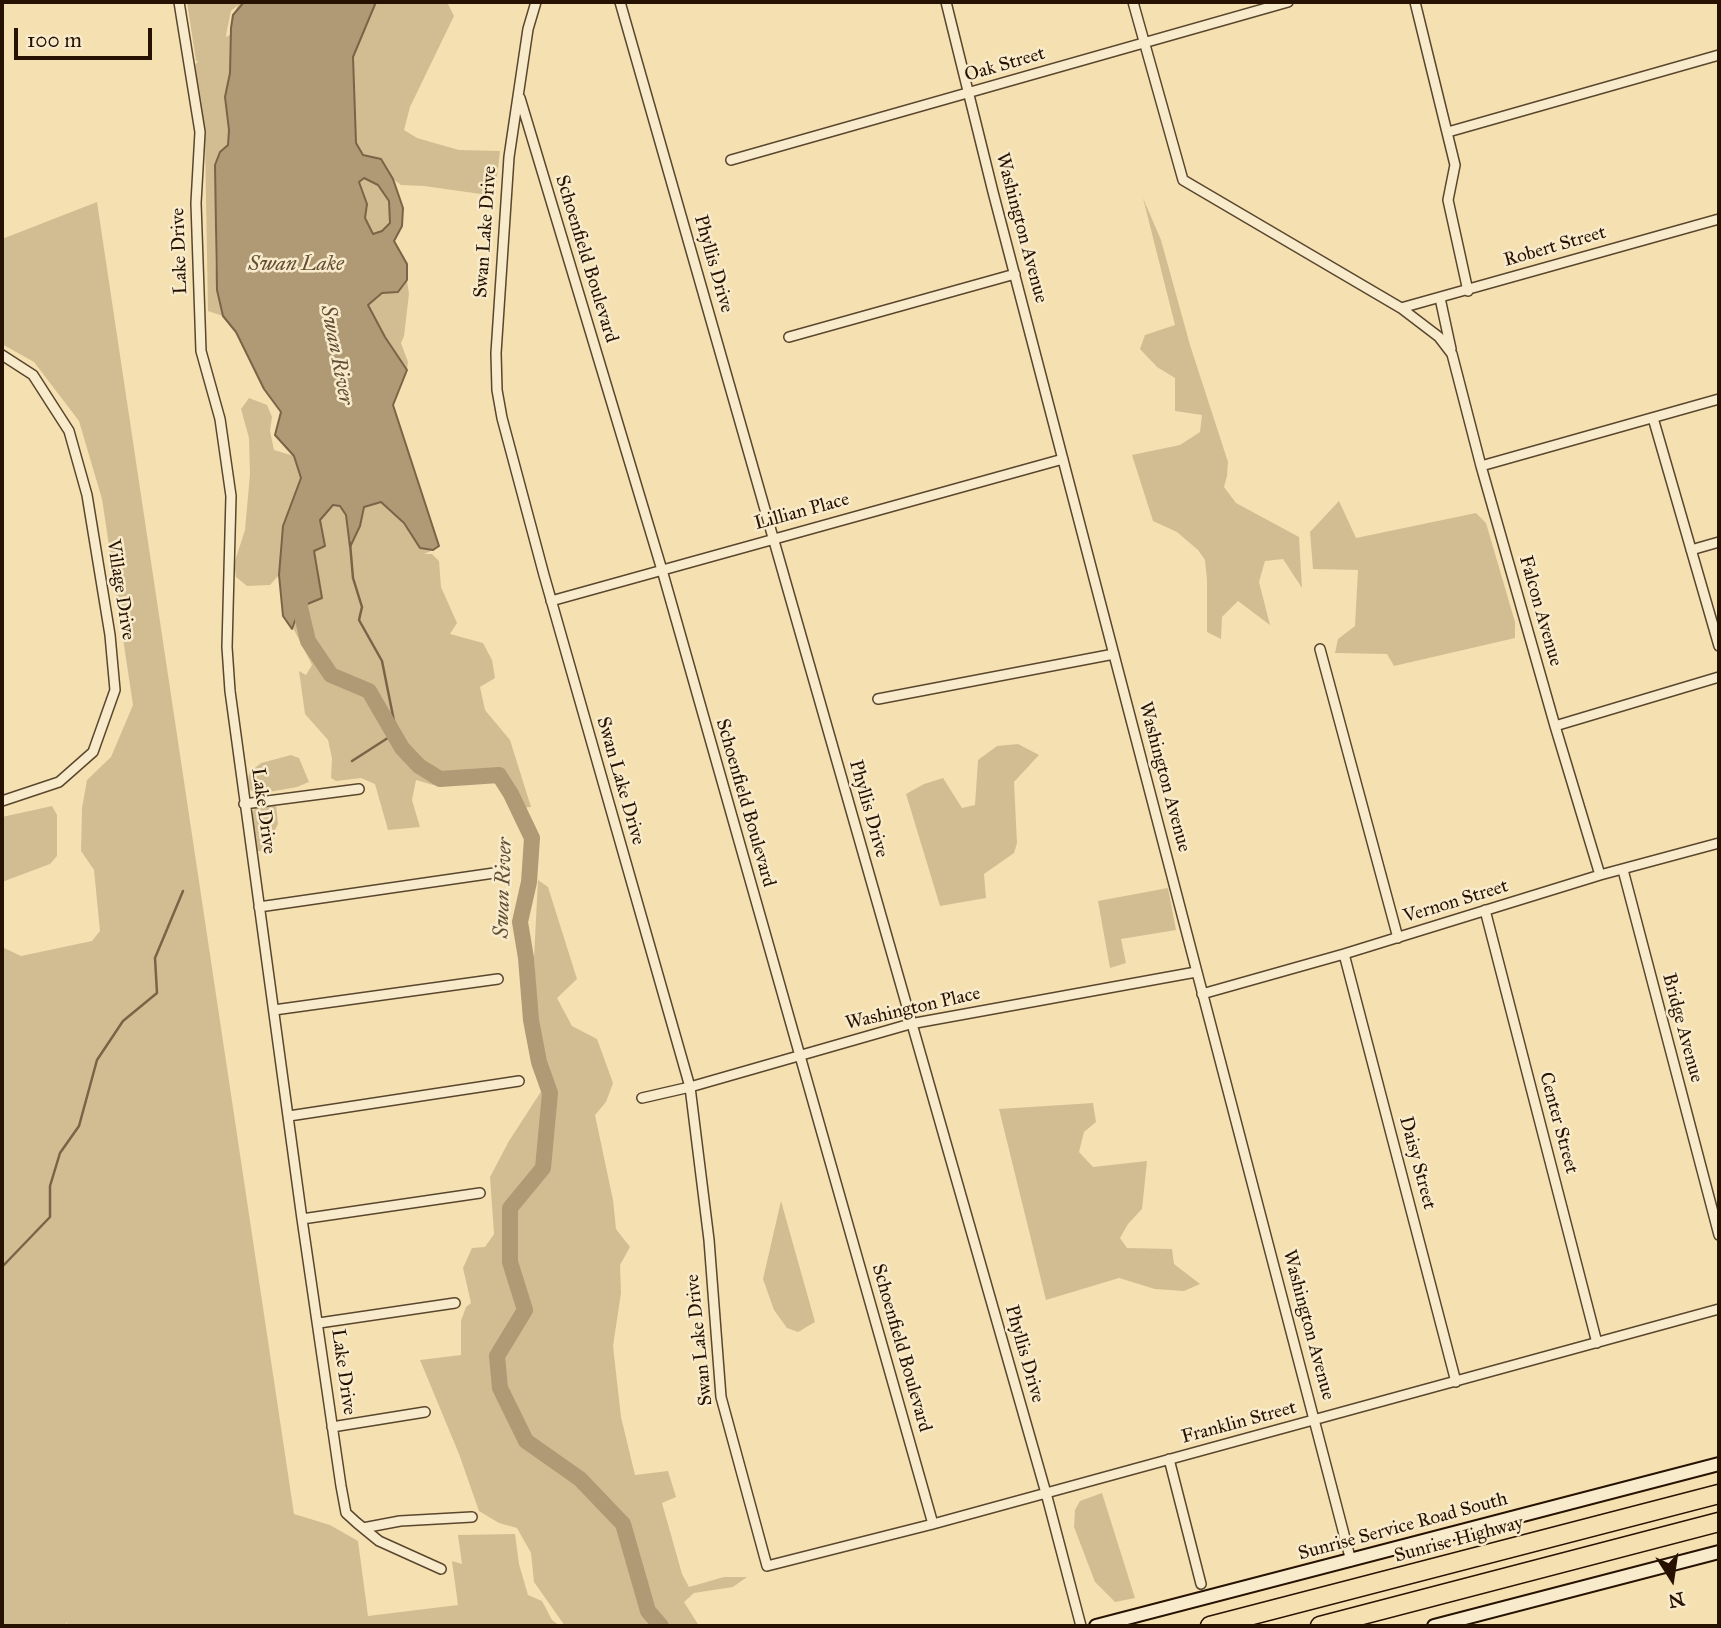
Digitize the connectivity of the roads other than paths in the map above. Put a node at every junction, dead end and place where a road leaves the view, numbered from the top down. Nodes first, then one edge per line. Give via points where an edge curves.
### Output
1 (179, 2) edge
2 (536, 2) edge
3 (620, 2) edge
4 (946, 2) edge
5 (1133, 2) edge
6 (1288, 2) edge
7 (1415, 2) edge
8 (1144, 44) junction
9 (1719, 55) edge
10 (518, 93) junction
11 (969, 94) junction
12 (1448, 132) junction
13 (731, 160) dead end
14 (1719, 219) edge
15 (1015, 274) junction
16 (1468, 290) junction
17 (1440, 298) junction
18 (1401, 308) junction
19 (789, 337) dead end
20 (1452, 354) junction
21 (2, 355) edge
22 (1719, 399) edge
23 (1653, 418) junction
24 (1063, 459) junction
25 (1481, 466) junction
26 (773, 538) junction
27 (1719, 542) edge
28 (1691, 550) junction
29 (662, 570) junction
30 (551, 601) junction
31 (1719, 646) edge
32 (1320, 649) dead end
33 (1114, 654) junction
34 (1719, 677) edge
35 (878, 699) dead end
36 (1555, 726) junction
37 (359, 789) dead end
38 (2, 801) edge
39 (244, 804) junction
40 (1719, 843) edge
41 (1623, 870) junction
42 (501, 872) dead end
43 (1600, 875) junction
44 (259, 907) junction
45 (1485, 911) junction
46 (1398, 938) junction
47 (1344, 954) junction
48 (1196, 972) junction
49 (498, 979) dead end
50 (1202, 994) junction
51 (274, 1010) junction
52 (910, 1024) junction
53 (798, 1055) junction
54 (519, 1082) dead end
55 (690, 1087) junction
56 (642, 1098) dead end
57 (289, 1116) junction
58 (480, 1193) dead end
59 (302, 1219) junction
60 (1719, 1236) edge
61 (455, 1303) dead end
62 (1719, 1309) edge
63 (319, 1323) junction
64 (1597, 1343) junction
65 (1456, 1381) junction
66 (425, 1412) dead end
67 (1315, 1420) junction
68 (332, 1427) junction
69 (1169, 1460) junction
70 (1719, 1464) edge
71 (1046, 1493) junction
72 (1719, 1494) edge
73 (472, 1517) dead end
74 (1719, 1522) edge
75 (933, 1524) junction
76 (363, 1528) junction
77 (1719, 1552) edge
78 (1351, 1560) junction
79 (767, 1566) joint
80 (441, 1569) dead end
81 (1201, 1584) dead end
82 (1082, 1626) edge
83 (1096, 1626) edge
84 (1210, 1626) edge
85 (1320, 1626) edge
86 (1434, 1626) edge

1 - 39 street, Lake Drive via 200,132 196,204 201,351 220,419 231,496 227,647
2 - 10 street, Swan Lake Drive via 527,29
3 - 26 street, Phyllis Drive
4 - 11 street, Washington Avenue
5 - 8 street
6 - 8 street, Oak Street
7 - 12 street
8 - 11 street, Oak Street
8 - 18 street, Falcon Avenue via 1183,180
9 - 12 street
10 - 29 street, Schoenfield Boulevard
10 - 30 street, Swan Lake Drive via 509,157 496,353 498,390
11 - 13 street, Oak Street
11 - 15 street, Washington Avenue
12 - 16 street via 1455,165 1448,200
14 - 16 street, Robert Street
15 - 19 street
15 - 24 street, Washington Avenue
16 - 17 street, Robert Street
17 - 18 street, Robert Street
17 - 20 street, Falcon Avenue
18 - 20 street, Falcon Avenue
20 - 25 street, Falcon Avenue
21 - 38 street, Village Drive via 33,375 69,431 87,495 115,690 93,752 58,782
22 - 23 street
23 - 25 street
23 - 28 street
24 - 26 street, Lillian Place
24 - 33 street, Washington Avenue
25 - 36 street, Falcon Avenue
26 - 29 street, Lillian Place
26 - 52 street, Phyllis Drive
27 - 28 street
28 - 31 street
29 - 30 street, Lillian Place
29 - 53 street, Schoenfield Boulevard
30 - 55 street, Swan Lake Drive
32 - 46 street
33 - 35 street
33 - 48 street, Washington Avenue
34 - 36 street
36 - 43 street, Falcon Avenue
37 - 39 street
39 - 44 street, Lake Drive
40 - 41 street, Vernon Street
41 - 43 street, Vernon Street
41 - 60 street, Bridge Avenue
42 - 44 street
43 - 45 street, Vernon Street
44 - 51 street, Lake Drive
45 - 46 street, Vernon Street
45 - 64 street, Center Street
46 - 47 street, Vernon Street
47 - 50 street, Vernon Street
47 - 65 street, Daisy Street
48 - 50 street, Washington Avenue
48 - 52 street, Washington Place
49 - 51 street
50 - 67 street, Washington Avenue
51 - 57 street, Lake Drive
52 - 53 street, Washington Place
52 - 71 street, Phyllis Drive
53 - 55 street, Washington Place
53 - 75 street, Schoenfield Boulevard
54 - 57 street
55 - 56 street, Washington Place
55 - 79 street, Swan Lake Drive via 709,1240 721,1397
57 - 59 street, Lake Drive
58 - 59 street
59 - 63 street, Lake Drive
61 - 63 street
62 - 64 street, Franklin Street
63 - 68 street, Lake Drive
64 - 65 street, Franklin Street
65 - 67 street, Franklin Street
66 - 68 street
67 - 69 street, Franklin Street
67 - 78 street, Washington Avenue
68 - 76 street, Lake Drive via 346,1513
69 - 71 street, Franklin Street
69 - 81 street
70 - 78 main road, Sunrise Service Road South
71 - 75 street, Franklin Street
71 - 82 street, Phyllis Drive
72 - 84 highway, Sunrise Highway
73 - 76 street
74 - 85 highway
75 - 79 street, Franklin Street
76 - 80 street, Lake Drive via 379,1541
77 - 86 main road
78 - 83 main road, Sunrise Service Road South

